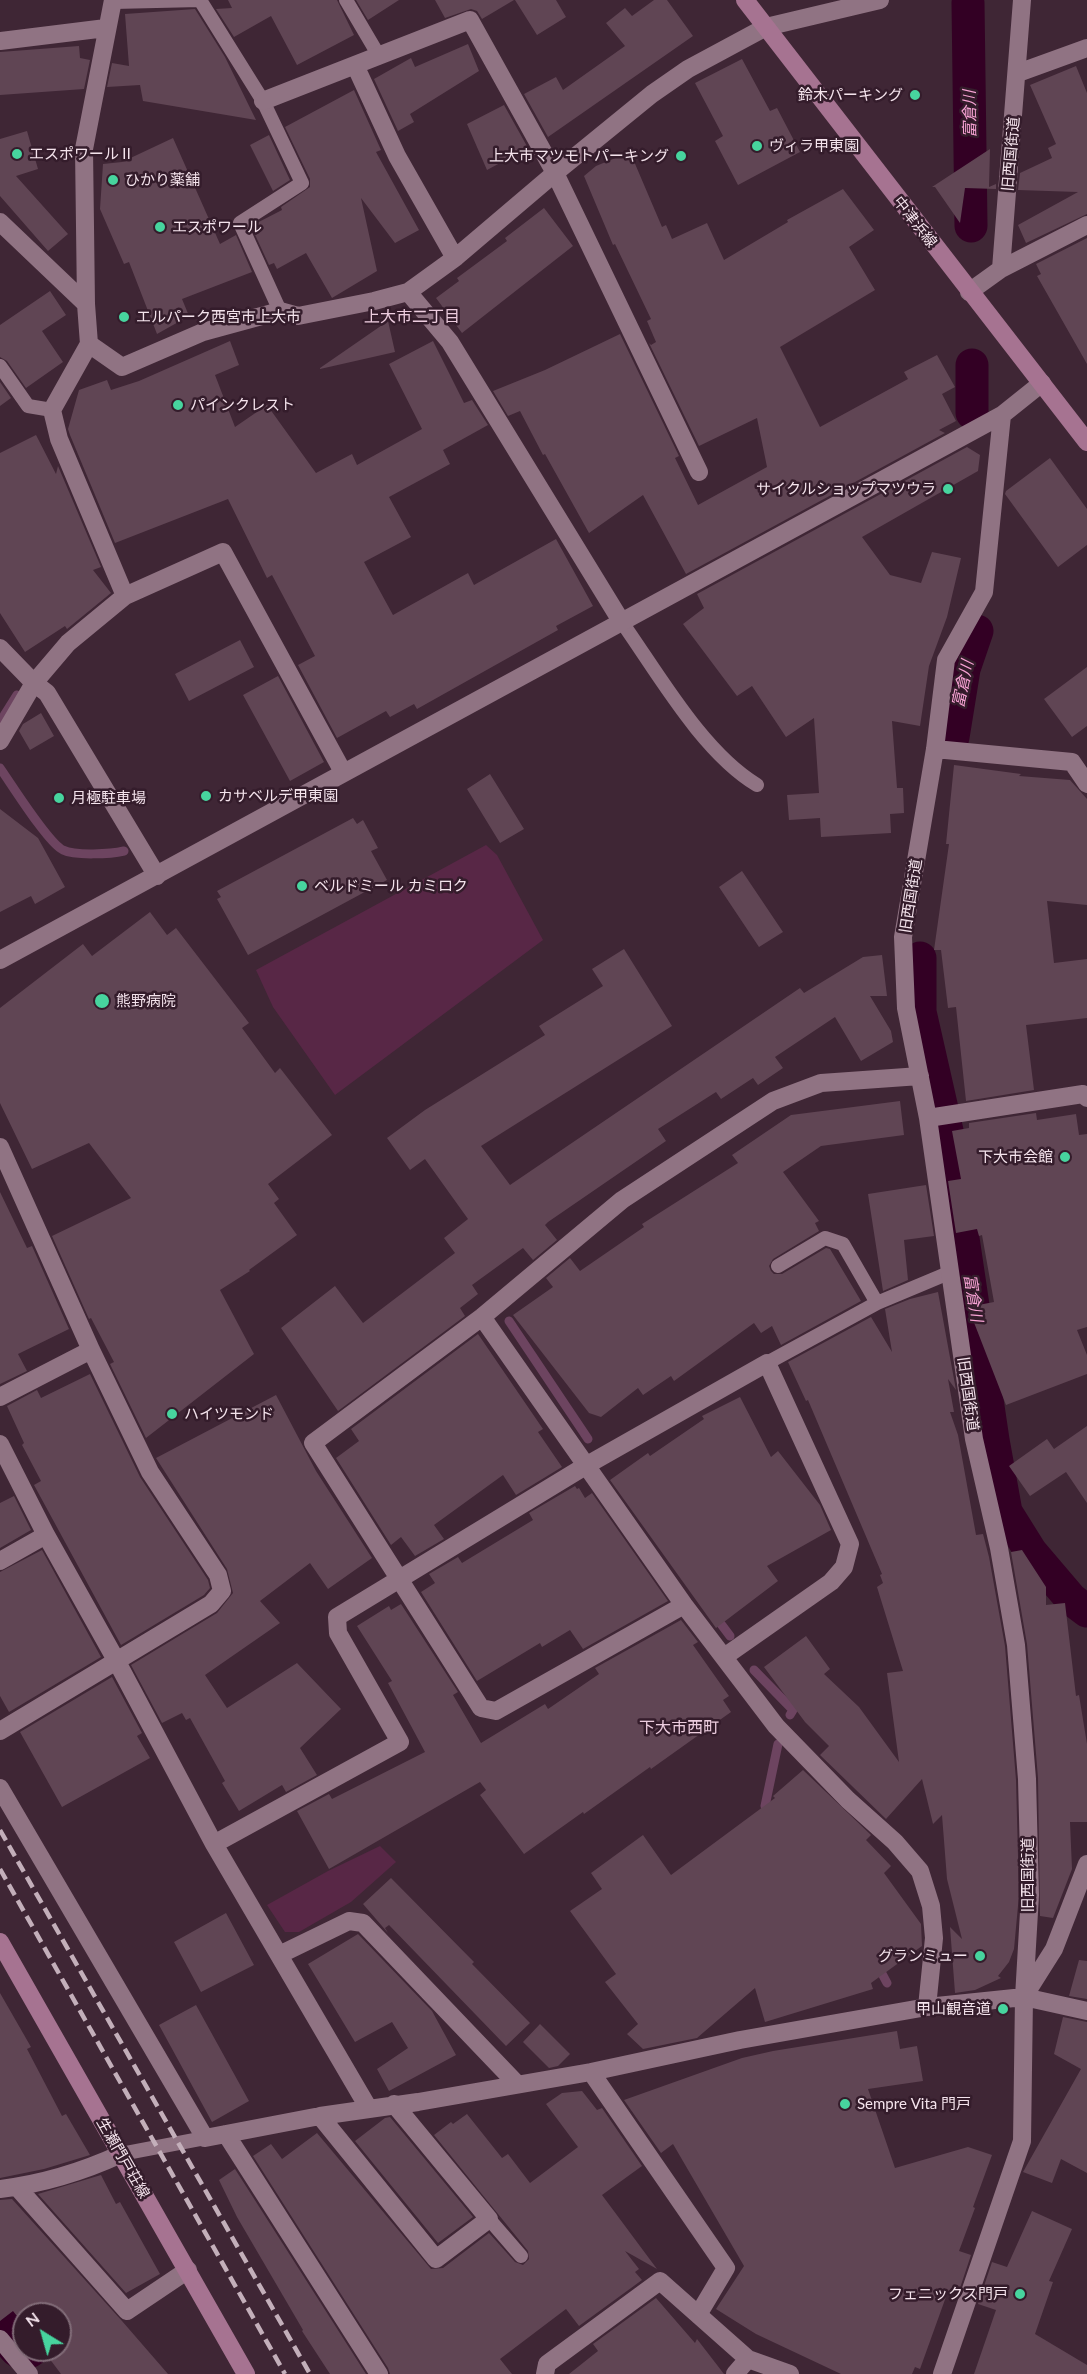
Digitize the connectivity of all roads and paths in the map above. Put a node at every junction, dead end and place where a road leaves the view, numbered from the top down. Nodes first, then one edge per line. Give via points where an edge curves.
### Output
1 (346, 0) edge
2 (745, 0) edge
3 (880, 0) edge
4 (1022, 0) edge
5 (113, 1) edge
6 (766, 27) junction
7 (106, 28) junction
8 (0, 41) edge
9 (1087, 48) edge
10 (379, 56) junction
11 (355, 65) junction
12 (1018, 73) junction
13 (262, 102) junction
14 (555, 173) junction
15 (0, 222) edge
16 (1087, 225) edge
17 (455, 258) junction
18 (1001, 269) junction
19 (408, 292) junction
20 (969, 292) junction
21 (86, 304) junction
22 (280, 310) junction
23 (89, 344) junction
24 (0, 366) edge
25 (1042, 383) junction
26 (51, 410) junction
27 (1002, 415) junction
28 (1087, 442) edge
29 (699, 472) dead end
30 (125, 596) junction
31 (621, 621) junction
32 (0, 648) edge
33 (34, 683) junction
34 (0, 741) edge
35 (935, 749) junction
36 (343, 772) junction
37 (1087, 784) edge
38 (757, 785) dead end
39 (157, 876) junction
40 (0, 960) edge
41 (920, 1076) junction
42 (1087, 1098) edge
43 (937, 1117) junction
44 (0, 1147) edge
45 (778, 1266) dead end
46 (951, 1272) junction
47 (877, 1303) junction
48 (482, 1317) junction
49 (91, 1350) junction
50 (767, 1363) junction
51 (0, 1397) edge
52 (0, 1444) edge
53 (586, 1465) junction
54 (46, 1535) junction
55 (0, 1561) edge
56 (400, 1578) junction
57 (684, 1605) junction
58 (724, 1657) junction
59 (116, 1660) junction
60 (0, 1731) edge
61 (0, 1788) edge
62 (214, 1844) junction
63 (1087, 1864) edge
64 (1, 1949) edge
65 (279, 1955) junction
66 (1024, 1997) junction
67 (927, 2007) junction
68 (1087, 2011) edge
69 (591, 2072) junction
70 (516, 2083) junction
71 (394, 2104) junction
72 (369, 2109) junction
73 (320, 2116) junction
74 (226, 2134) junction
75 (205, 2138) junction
76 (121, 2154) junction
77 (8, 2188) edge
78 (489, 2219) junction
79 (521, 2256) dead end
80 (188, 2270) junction
81 (698, 2315) junction
82 (0, 2339) edge
83 (748, 2359) junction
84 (29, 2374) edge
85 (246, 2374) edge
86 (379, 2374) edge
87 (545, 2374) edge
88 (735, 2374) edge
89 (790, 2374) edge
90 (942, 2374) edge

1 - 10 lane
2 - 6 street, 中津浜線
3 - 6 street
4 - 12 street, 旧西国街道
5 - 7 street
5 - 13 lane via 200,0
6 - 14 street via 688,69
6 - 20 street, 中津浜線
7 - 8 street
7 - 21 street via 84,149
9 - 12 street
10 - 11 street
10 - 14 street via 470,20
11 - 13 street
11 - 17 street via 396,156
12 - 18 street, 旧西国街道
13 - 22 lane via 302,183 240,224
14 - 17 street
14 - 29 street
15 - 21 street
16 - 18 street
17 - 19 street
18 - 20 street
19 - 22 street via 298,316
19 - 31 street via 450,342
20 - 25 street, 中津浜線
21 - 23 street
22 - 23 street via 203,332 122,367
23 - 26 street
24 - 26 lane via 28,406
25 - 27 street
25 - 28 street, 中津浜線
26 - 30 street via 59,439
27 - 31 street
27 - 35 street, 旧西国街道 via 984,592 946,660
30 - 33 street via 68,643
30 - 36 street via 223,552
31 - 36 street
31 - 38 lane via 704,739
32 - 33 street
33 - 34 street
33 - 39 street via 47,693
35 - 37 street via 1072,762
35 - 41 street, 旧西国街道 via 903,937 906,1008
36 - 39 street
39 - 40 street
41 - 43 street, 旧西国街道
41 - 48 street via 821,1083 773,1101 622,1200
42 - 43 street via 1083,1094
43 - 46 street, 旧西国街道
44 - 49 street
45 - 47 lane via 825,1238 843,1244
46 - 47 lane
46 - 66 street, 旧西国街道 via 974,1439 1016,1645 1027,1779 1030,1895
47 - 50 lane
48 - 53 street
48 - 56 street via 313,1443
49 - 51 street
49 - 59 street via 150,1472 218,1575 222,1590 211,1604
50 - 53 street
50 - 58 street via 850,1544 844,1567 831,1582
52 - 54 street
53 - 56 street
53 - 57 street
54 - 55 street
54 - 59 street
56 - 57 street via 482,1708 496,1711
56 - 62 street via 337,1617 338,1633 400,1742
57 - 58 street
58 - 67 street via 776,1726 920,1871 931,1906 934,1938
59 - 60 street
59 - 62 street
61 - 75 street
62 - 65 street
63 - 66 street via 1054,1949
64 - 76 street, 生瀬門戸荘線
65 - 70 street via 349,1921 363,1923
65 - 72 street
66 - 67 street
66 - 68 street
66 - 90 street, 旧西国街道 via 1022,2141
67 - 69 street via 740,2040
69 - 70 street
69 - 81 street via 726,2268
70 - 71 street
71 - 72 street
71 - 78 street
72 - 73 street
73 - 74 street
73 - 78 street via 436,2259
74 - 75 street
74 - 86 street
75 - 76 lane
76 - 77 street via 94,2166
76 - 80 street, 生瀬門戸荘線
77 - 80 street via 127,2311
78 - 79 lane
80 - 85 street, 生瀬門戸荘線
81 - 83 street
81 - 87 street via 660,2281 547,2364
82 - 84 street
83 - 88 street
83 - 89 street

